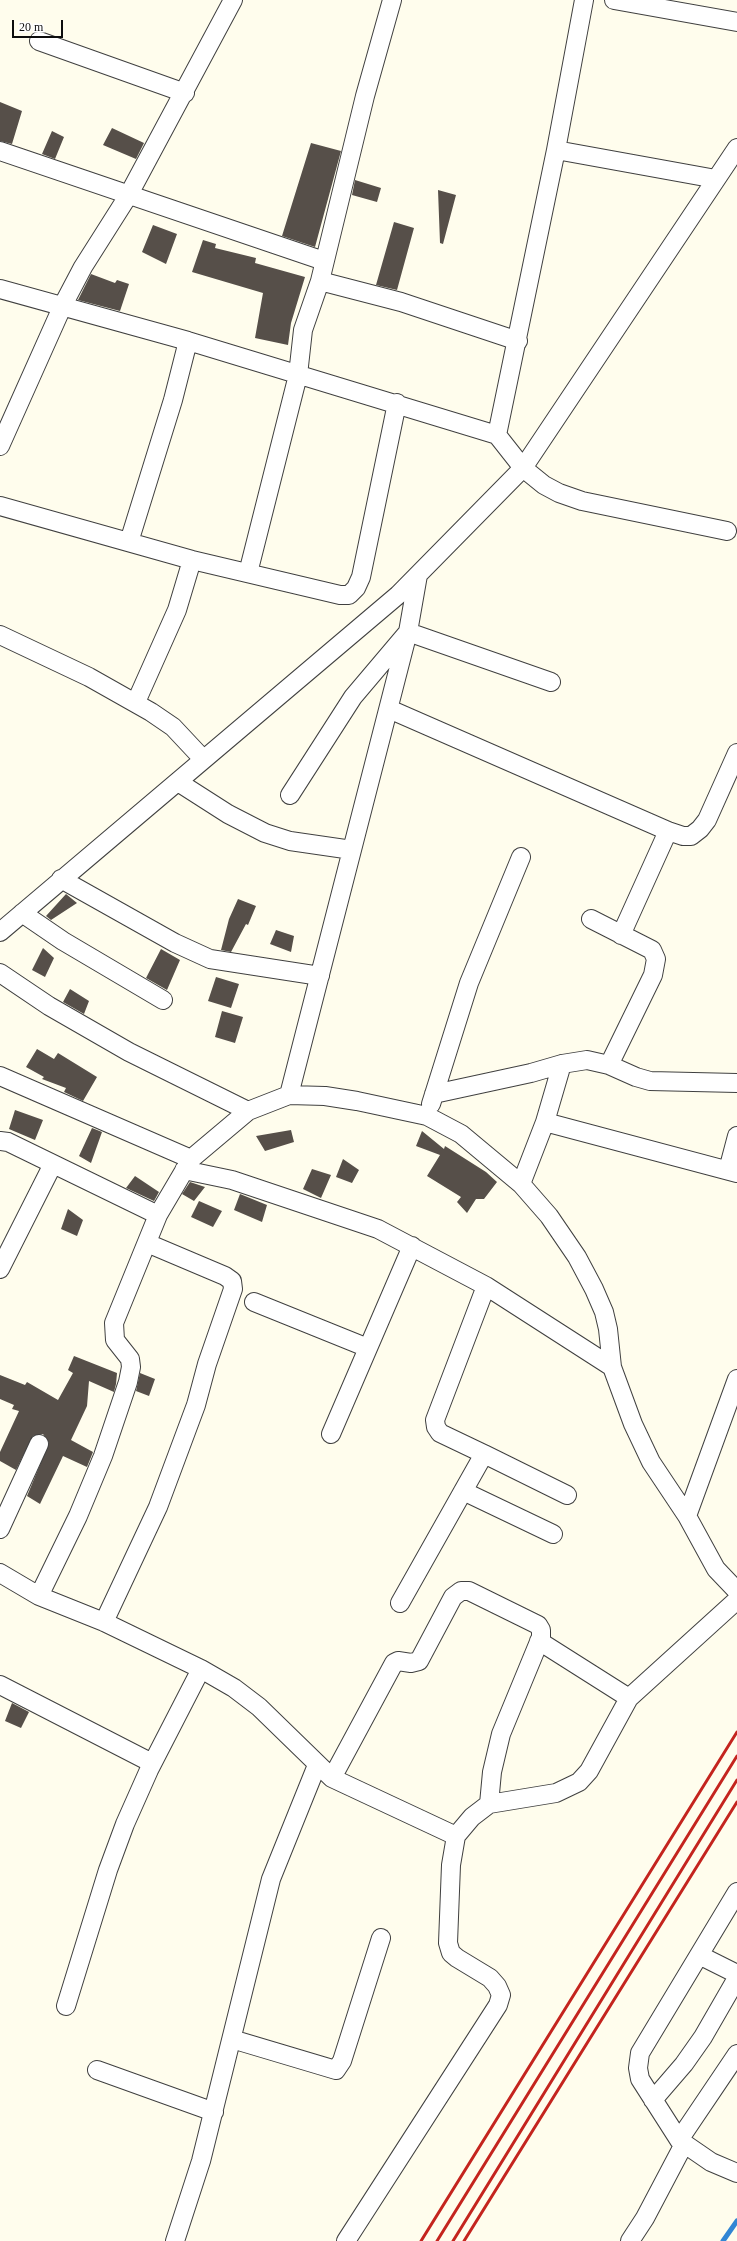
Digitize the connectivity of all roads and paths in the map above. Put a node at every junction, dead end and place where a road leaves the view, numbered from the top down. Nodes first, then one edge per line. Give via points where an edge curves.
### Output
1 (233, 0) edge
2 (392, 0) edge
3 (584, 0) edge
4 (614, 0) edge
5 (737, 22) edge
6 (39, 41) dead end
7 (185, 93) junction
8 (737, 148) edge
9 (556, 150) junction
10 (0, 151) edge
11 (726, 174) edge
12 (128, 196) junction
13 (324, 261) junction
14 (320, 281) junction
15 (0, 289) edge
16 (63, 306) junction
17 (518, 340) junction
18 (188, 341) junction
19 (298, 375) junction
20 (398, 403) junction
21 (497, 435) junction
22 (0, 446) edge
23 (523, 468) junction
24 (0, 506) edge
25 (727, 531) dead end
26 (129, 542) junction
27 (192, 560) junction
28 (248, 573) junction
29 (418, 575) junction
30 (408, 632) junction
31 (0, 635) edge
32 (550, 682) dead end
33 (136, 702) junction
34 (389, 709) junction
35 (737, 753) edge
36 (203, 759) junction
37 (178, 782) junction
38 (290, 795) dead end
39 (668, 831) junction
40 (352, 850) junction
41 (521, 857) dead end
42 (61, 879) junction
43 (22, 913) junction
44 (591, 919) dead end
45 (0, 932) edge
46 (621, 935) junction
47 (0, 973) edge
48 (320, 976) junction
49 (164, 1000) dead end
50 (562, 1064) junction
51 (610, 1065) junction
52 (0, 1076) edge
53 (737, 1083) edge
54 (434, 1094) junction
55 (289, 1095) junction
56 (248, 1111) junction
57 (427, 1116) junction
58 (545, 1122) junction
59 (737, 1136) edge
60 (0, 1141) edge
61 (53, 1164) junction
62 (187, 1164) junction
63 (732, 1172) edge
64 (521, 1184) junction
65 (158, 1215) junction
66 (147, 1244) junction
67 (412, 1246) junction
68 (0, 1269) edge
69 (486, 1286) junction
70 (254, 1302) dead end
71 (368, 1348) junction
72 (612, 1367) junction
73 (737, 1380) edge
74 (331, 1434) dead end
75 (39, 1444) dead end
76 (484, 1454) junction
77 (463, 1492) junction
78 (567, 1495) dead end
79 (687, 1516) junction
80 (0, 1529) edge
81 (553, 1534) dead end
82 (3, 1581) edge
83 (737, 1591) edge
84 (39, 1596) junction
85 (737, 1600) edge
86 (400, 1603) dead end
87 (104, 1622) junction
88 (539, 1641) junction
89 (202, 1669) junction
90 (0, 1685) edge
91 (629, 1698) junction
92 (152, 1763) junction
93 (317, 1765) junction
94 (332, 1778) junction
95 (489, 1804) junction
96 (456, 1836) junction
97 (737, 1892) edge
98 (381, 1938) dead end
99 (699, 1955) junction
100 (737, 1974) edge
101 (737, 1978) edge
102 (66, 2006) dead end
103 (232, 2039) junction
104 (737, 2054) edge
105 (97, 2070) dead end
106 (653, 2100) junction
107 (214, 2112) junction
108 (682, 2142) junction
109 (737, 2173) edge
110 (175, 2241) edge
111 (346, 2241) edge
112 (630, 2241) edge

1 - 7 street
2 - 13 street
3 - 9 street
4 - 5 street
6 - 7 street
7 - 12 street
8 - 11 street
9 - 11 street
9 - 17 street
10 - 12 street
11 - 23 street
12 - 13 street
12 - 16 street via 83,267
13 - 14 street
14 - 17 street via 401,302
14 - 19 street via 303,330
15 - 16 street
16 - 18 street
16 - 22 street
17 - 21 street
18 - 19 street
18 - 26 street via 173,400
19 - 20 street
19 - 28 street
20 - 21 street
20 - 28 street via 361,577 356,588 349,595 340,595
21 - 23 street
23 - 25 street via 544,485 582,501
23 - 29 street
24 - 26 street
26 - 27 street
27 - 28 street
27 - 33 street via 175,616
29 - 30 street
29 - 36 street via 305,676
30 - 32 street
30 - 34 street
30 - 38 street via 366,680
31 - 33 street
33 - 36 street via 173,727
34 - 39 street
34 - 40 street
35 - 39 street via 707,820 700,829 691,836
36 - 37 street
37 - 40 street via 228,814 265,833 290,841
37 - 42 street
39 - 46 street
40 - 48 street
41 - 54 street via 469,983
42 - 43 street
42 - 48 street via 175,943 210,959
43 - 45 street
43 - 49 street via 63,941
44 - 46 street
46 - 51 street via 652,950 656,965
47 - 56 street via 50,1006 129,1052
48 - 55 street
50 - 51 street via 587,1060
50 - 54 street
50 - 58 street
51 - 53 street via 650,1081
52 - 62 street
54 - 57 street
55 - 56 street
55 - 57 street via 325,1096
56 - 62 street
57 - 64 street via 461,1134
58 - 63 street
58 - 64 street
59 - 63 street
60 - 61 street via 8,1142
61 - 65 street
61 - 68 street
62 - 65 street
62 - 67 street via 378,1229
64 - 72 street via 549,1216 577,1257 594,1289 608,1329
65 - 66 street
66 - 84 street via 114,1323 115,1340 130,1359 132,1367 128,1382 103,1456 78,1516
66 - 87 street via 225,1276 232,1281 233,1289 207,1364 196,1406 158,1507
67 - 69 street
67 - 71 street
69 - 72 street
69 - 76 street via 436,1420 440,1434
70 - 71 street
71 - 74 street
72 - 79 street via 633,1424 651,1462
73 - 79 street
75 - 80 street
76 - 77 street
76 - 78 street
77 - 81 street
77 - 86 street
79 - 83 street via 716,1569
82 - 84 street
84 - 87 street
85 - 91 street
87 - 89 street
88 - 91 street
88 - 94 street via 541,1630 538,1625 469,1591 461,1591 456,1595 419,1661 398,1661 392,1665
88 - 95 street via 501,1734 492,1772
89 - 92 street
89 - 93 street via 234,1688 259,1708
90 - 92 street
91 - 95 street via 588,1771 579,1782 556,1794
92 - 102 street via 108,1870
93 - 94 street
93 - 103 street via 271,1879
94 - 96 street
95 - 96 street via 472,1817
96 - 111 street via 451,1865 448,1943 454,1956 490,1978 501,1995 498,2005
97 - 99 street
98 - 103 street via 342,2061 336,2070
99 - 100 street
99 - 106 street via 640,2053 640,2079
101 - 106 street via 684,2064
103 - 107 street
104 - 108 street
105 - 107 street
106 - 108 street
107 - 110 street via 202,2161
108 - 109 street via 711,2162
108 - 112 street via 645,2218

